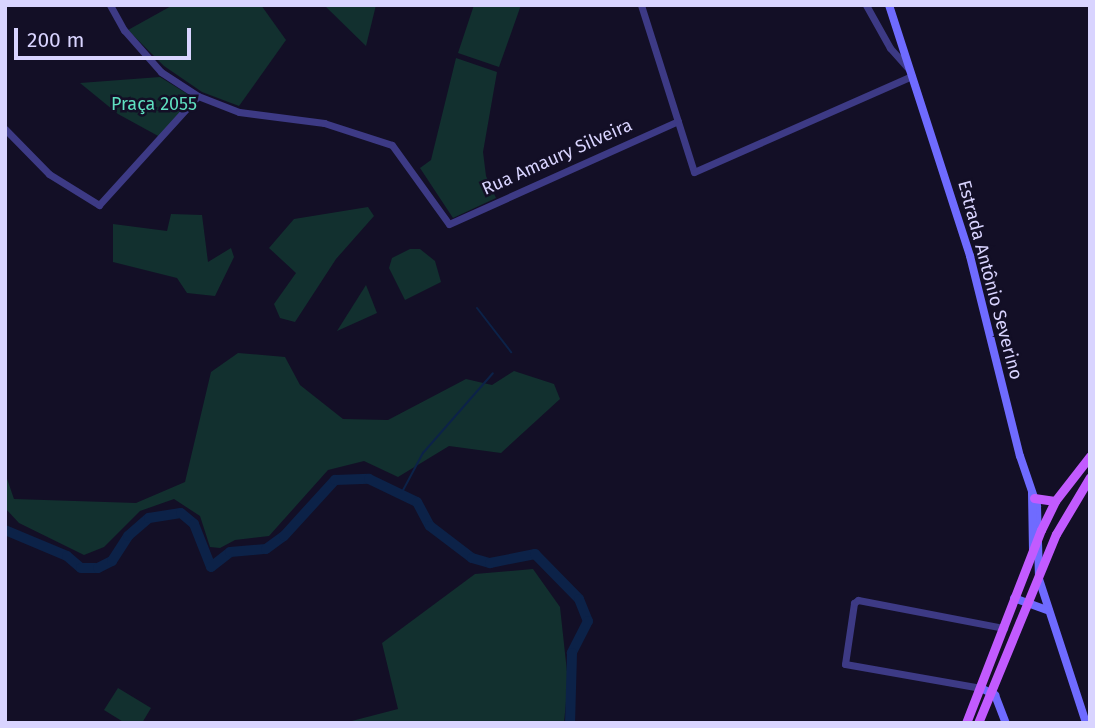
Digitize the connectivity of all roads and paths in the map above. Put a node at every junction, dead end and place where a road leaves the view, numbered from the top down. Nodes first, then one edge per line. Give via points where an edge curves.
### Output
1 (110, 5) edge
2 (641, 5) edge
3 (866, 5) edge
4 (889, 5) edge
5 (910, 72) junction
6 (198, 96) junction
7 (678, 121) junction
8 (5, 129) edge
9 (1090, 456) edge
10 (1090, 477) edge
11 (1033, 495) junction
12 (1055, 501) junction
13 (1041, 530) junction
14 (1033, 552) junction
15 (1038, 579) junction
16 (1014, 598) junction
17 (1029, 603) junction
18 (1047, 610) junction
19 (1004, 628) junction
20 (986, 690) junction
21 (966, 723) edge
22 (978, 723) edge
23 (1006, 723) edge
24 (1086, 723) edge

1 - 6 street via 124,30 161,72
2 - 7 street
3 - 5 street via 890,48
4 - 5 main road, Estrada Antônio Severino
5 - 7 street via 694,172
5 - 11 main road, Estrada Antônio Severino via 970,256
6 - 7 street, Rua Amaury Silveira via 239,112 324,123 392,145 449,224
6 - 8 street via 99,205 49,174
9 - 12 main road
10 - 15 main road via 1065,515
11 - 12 main road
11 - 13 main road, Estrada Antônio Severino
11 - 14 main road, Estrada Antônio Severino
12 - 13 main road
13 - 14 main road
13 - 15 main road, Estrada Antônio Severino
14 - 16 main road
15 - 17 main road
15 - 18 main road, Estrada Antônio Severino
16 - 17 main road
16 - 19 main road
17 - 18 main road
17 - 20 main road
18 - 24 main road, Estrada Antônio Severino
19 - 20 main road
19 - 20 street via 856,600 845,664
20 - 21 main road
20 - 22 main road
20 - 23 main road

